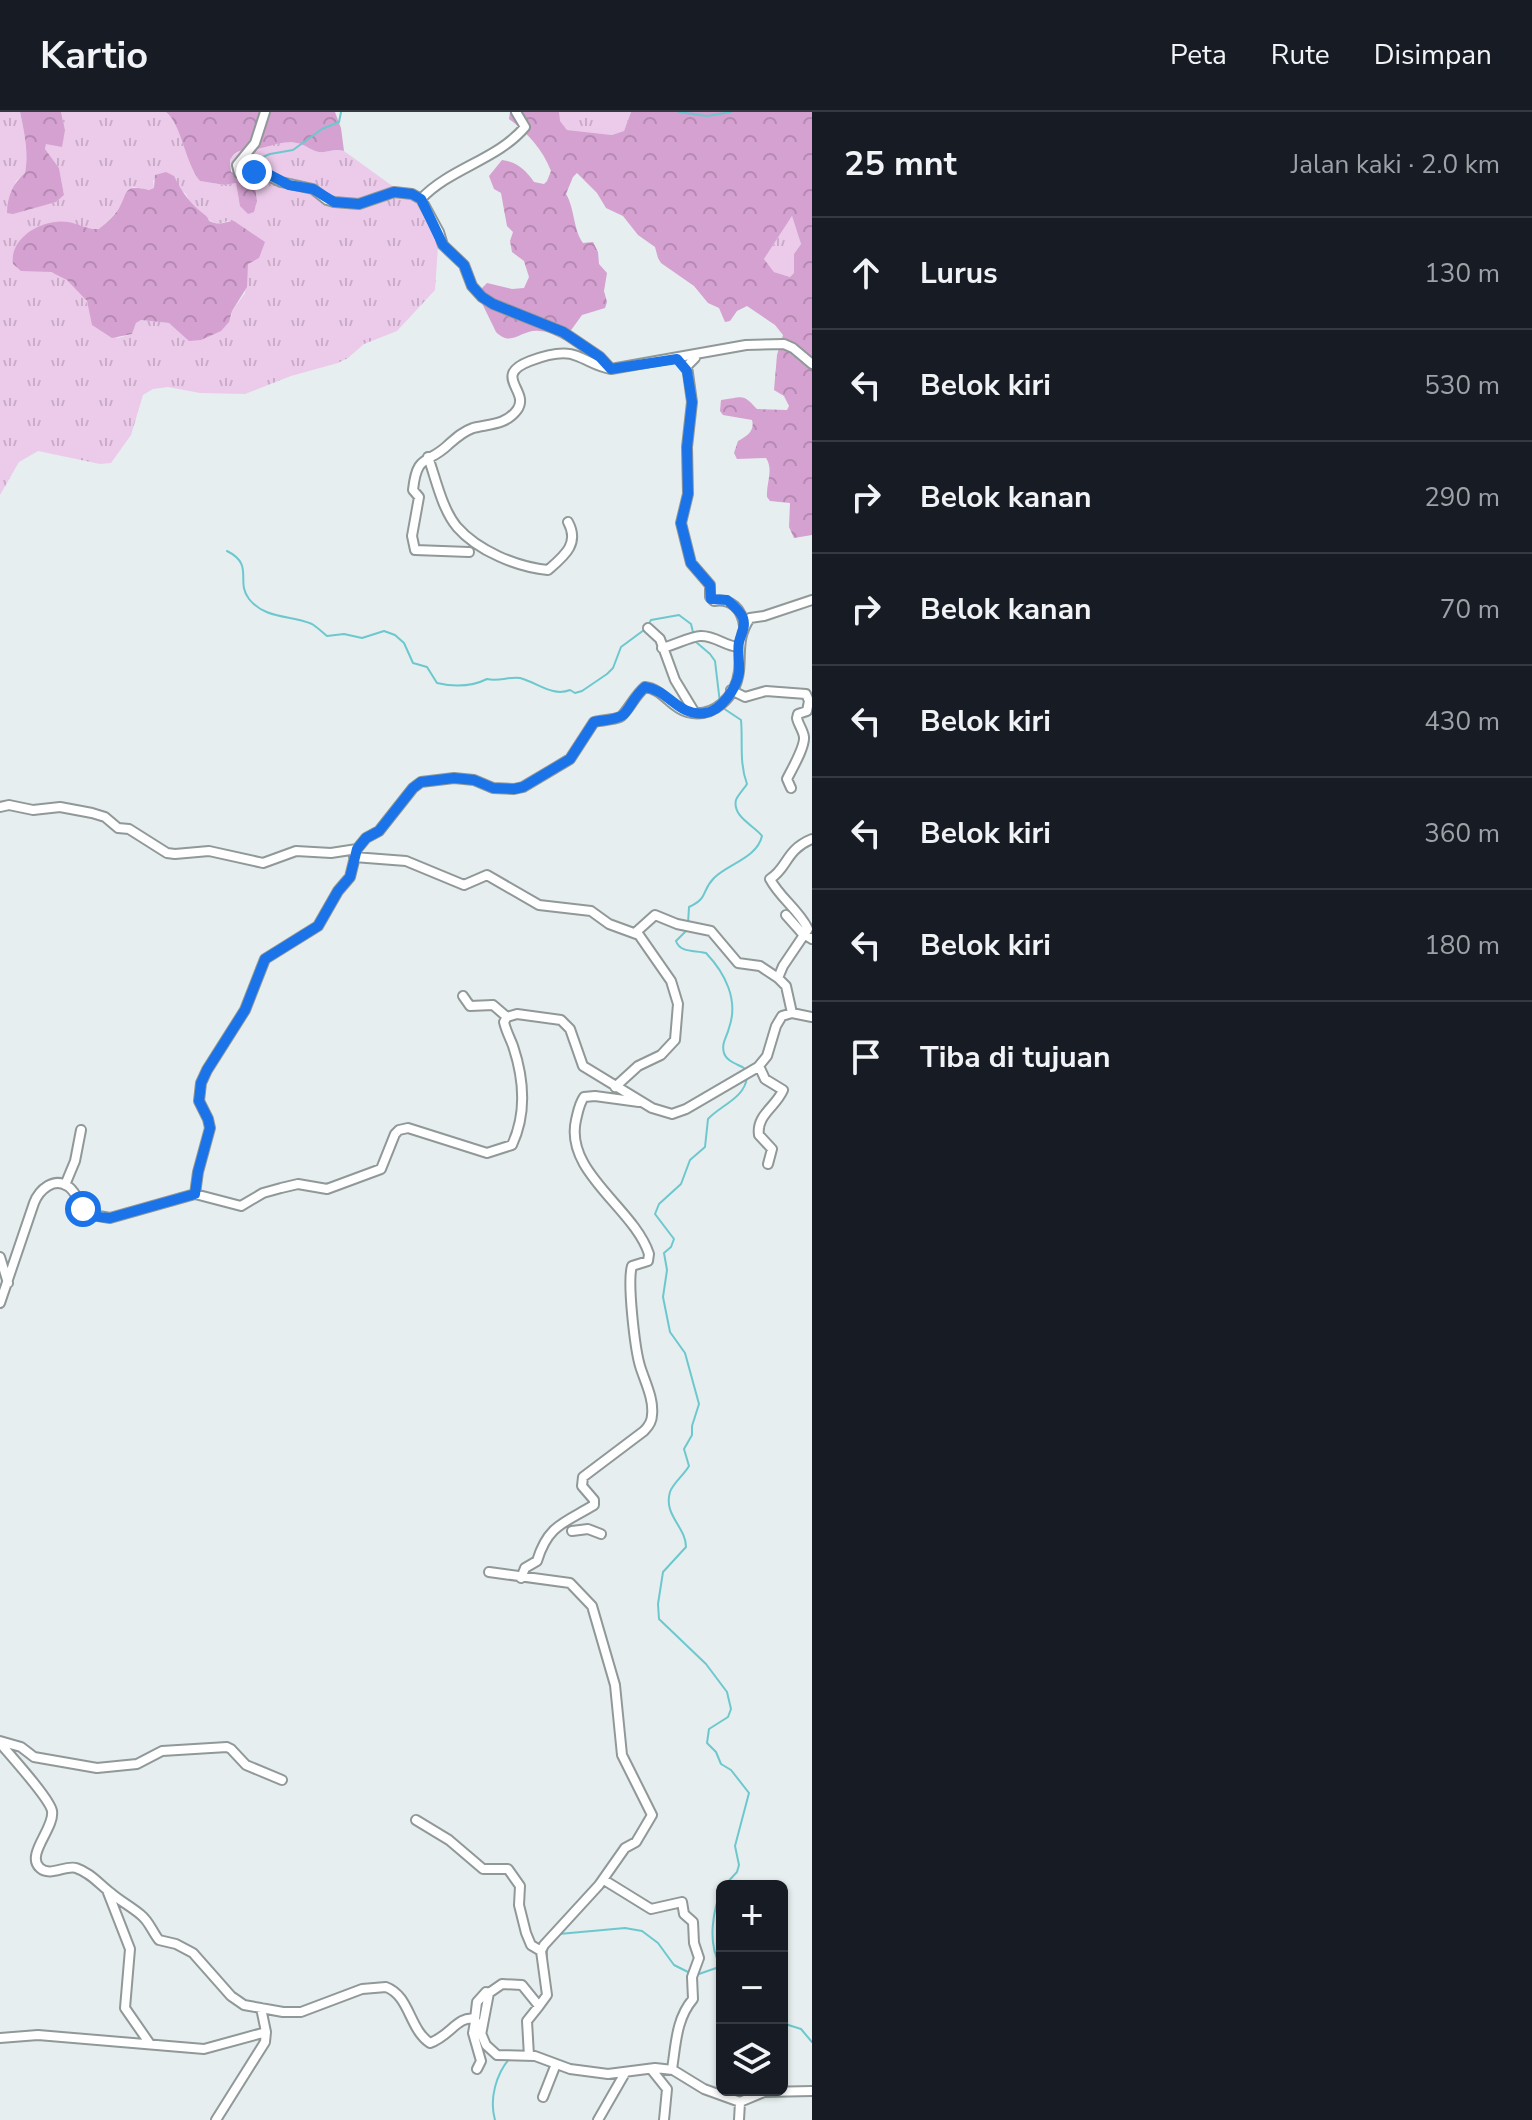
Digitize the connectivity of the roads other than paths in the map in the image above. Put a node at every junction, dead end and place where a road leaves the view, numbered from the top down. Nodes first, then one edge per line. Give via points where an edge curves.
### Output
1 (265, 112) edge
2 (516, 112) edge
3 (421, 199) junction
4 (707, 352) junction
5 (677, 359) junction
6 (812, 364) edge
7 (611, 369) junction
8 (687, 371) junction
9 (428, 457) junction
10 (568, 522) dead end
11 (469, 552) dead end
12 (812, 600) edge
13 (744, 626) junction
14 (648, 628) dead end
15 (738, 647) junction
16 (662, 648) junction
17 (731, 690) junction
18 (695, 713) junction
19 (791, 788) dead end
20 (0, 807) edge
21 (812, 839) edge
22 (355, 853) junction
23 (786, 915) dead end
24 (635, 933) junction
25 (809, 937) edge
26 (778, 978) junction
27 (463, 996) dead end
28 (792, 1013) junction
29 (507, 1017) junction
30 (812, 1017) edge
31 (759, 1066) junction
32 (615, 1087) junction
33 (644, 1104) junction
34 (81, 1130) dead end
35 (768, 1164) dead end
36 (65, 1185) junction
37 (195, 1194) junction
38 (0, 1257) edge
39 (8, 1284) junction
40 (0, 1303) edge
41 (584, 1511) junction
42 (588, 1529) junction
43 (572, 1531) dead end
44 (601, 1534) dead end
45 (489, 1572) dead end
46 (521, 1578) junction
47 (0, 1742) edge
48 (282, 1780) dead end
49 (416, 1820) dead end
50 (604, 1880) junction
51 (107, 1890) junction
52 (541, 1951) junction
53 (489, 1993) junction
54 (539, 2006) junction
55 (261, 2008) junction
56 (475, 2020) junction
57 (266, 2032) junction
58 (481, 2035) junction
59 (0, 2038) edge
60 (150, 2044) junction
61 (529, 2056) junction
62 (556, 2064) junction
63 (477, 2069) dead end
64 (651, 2069) junction
65 (672, 2069) junction
66 (625, 2073) junction
67 (812, 2091) edge
68 (543, 2097) dead end
69 (740, 2102) junction
70 (216, 2120) edge
71 (598, 2120) edge
72 (664, 2120) edge
73 (739, 2120) edge

1 - 3 street via 255,143 237,165 239,173 262,173 313,189 334,202 359,204 394,192
2 - 3 street via 525,127 515,138
3 - 7 street via 443,245 464,265 482,297 563,332
4 - 5 street
4 - 6 street via 784,344
4 - 8 street via 693,359
5 - 7 street
5 - 8 street
7 - 9 street via 566,353 520,366 512,376 520,400 516,412 499,423 462,433
8 - 13 street via 692,402 683,539 691,563 710,585 710,597 731,602
9 - 10 street via 456,526 497,555 548,570 573,541
9 - 11 street via 414,475 413,490 419,497 412,536 415,550
12 - 13 street via 750,618
13 - 15 street
14 - 16 street
15 - 16 street via 698,635
15 - 17 street via 739,673
16 - 18 street
17 - 18 street via 716,710
17 - 19 street via 745,697 766,691 806,694 807,711 797,718 804,738 788,776
18 - 22 street via 684,712 645,687 626,713 594,722 570,759 543,777 514,789 454,778 421,782
20 - 22 street via 92,813 167,853 209,851 263,863 296,851
21 - 25 street via 797,847 770,880 801,916
22 - 24 street via 406,861 464,885 487,875 539,905 591,911
22 - 37 street via 350,877 318,926 265,959 245,1010 207,1070 199,1101 210,1128
23 - 25 street
24 - 26 street via 655,915 706,929 738,963 760,966
24 - 32 street via 674,987 677,1031 669,1048
25 - 26 street
26 - 28 street via 786,986
27 - 29 street via 470,1006 493,1005
28 - 30 street
28 - 31 street via 780,1019
29 - 32 street via 561,1020 570,1029 583,1066
29 - 37 street via 504,1022 523,1089 512,1145 487,1153 408,1128 395,1134 381,1169 327,1189 298,1184 263,1193 241,1206
31 - 33 street via 672,1114
31 - 35 street via 768,1082 783,1090 759,1126 759,1135 772,1149
32 - 33 street
33 - 41 street via 584,1097 574,1130 584,1164 631,1222 649,1256 632,1266 629,1284 652,1415 644,1431 583,1477 582,1486 595,1502
34 - 36 street
36 - 37 street via 87,1214 97,1217 131,1214
36 - 39 street via 39,1191
38 - 39 street
39 - 40 street
41 - 42 street
41 - 46 street via 551,1533
42 - 43 street
42 - 44 street
45 - 46 street
46 - 50 street via 570,1583 592,1606 615,1685 622,1755 652,1814
47 - 48 street via 34,1757 97,1768 137,1764 162,1751 224,1747 246,1765
47 - 51 street via 52,1810 37,1850 39,1868 78,1869
49 - 52 street via 483,1869 509,1870 520,1886 526,1933
50 - 52 street
50 - 65 street via 651,1909 681,1902 693,1922 699,1958 692,1977 693,1999 678,2026
51 - 55 street via 141,1914 159,1940 193,1953 237,2001
51 - 60 street via 130,1949 125,2008
52 - 54 street via 547,1989
53 - 54 street via 502,1984 522,1985
53 - 56 street via 477,2002
53 - 58 street
54 - 61 street via 527,2021
55 - 56 street via 301,2012 362,1989 386,1987 401,1998 428,2042 450,2032 464,2017
55 - 57 street
56 - 58 street
56 - 63 street via 481,2061
57 - 60 street via 214,2048
57 - 70 street via 252,2065
58 - 61 street via 497,2055
59 - 60 street via 38,2035
61 - 62 street
62 - 66 street
62 - 68 street
64 - 65 street
64 - 66 street
64 - 72 street via 667,2089
65 - 69 street via 704,2089
66 - 71 street
67 - 69 street via 764,2092
69 - 73 street

